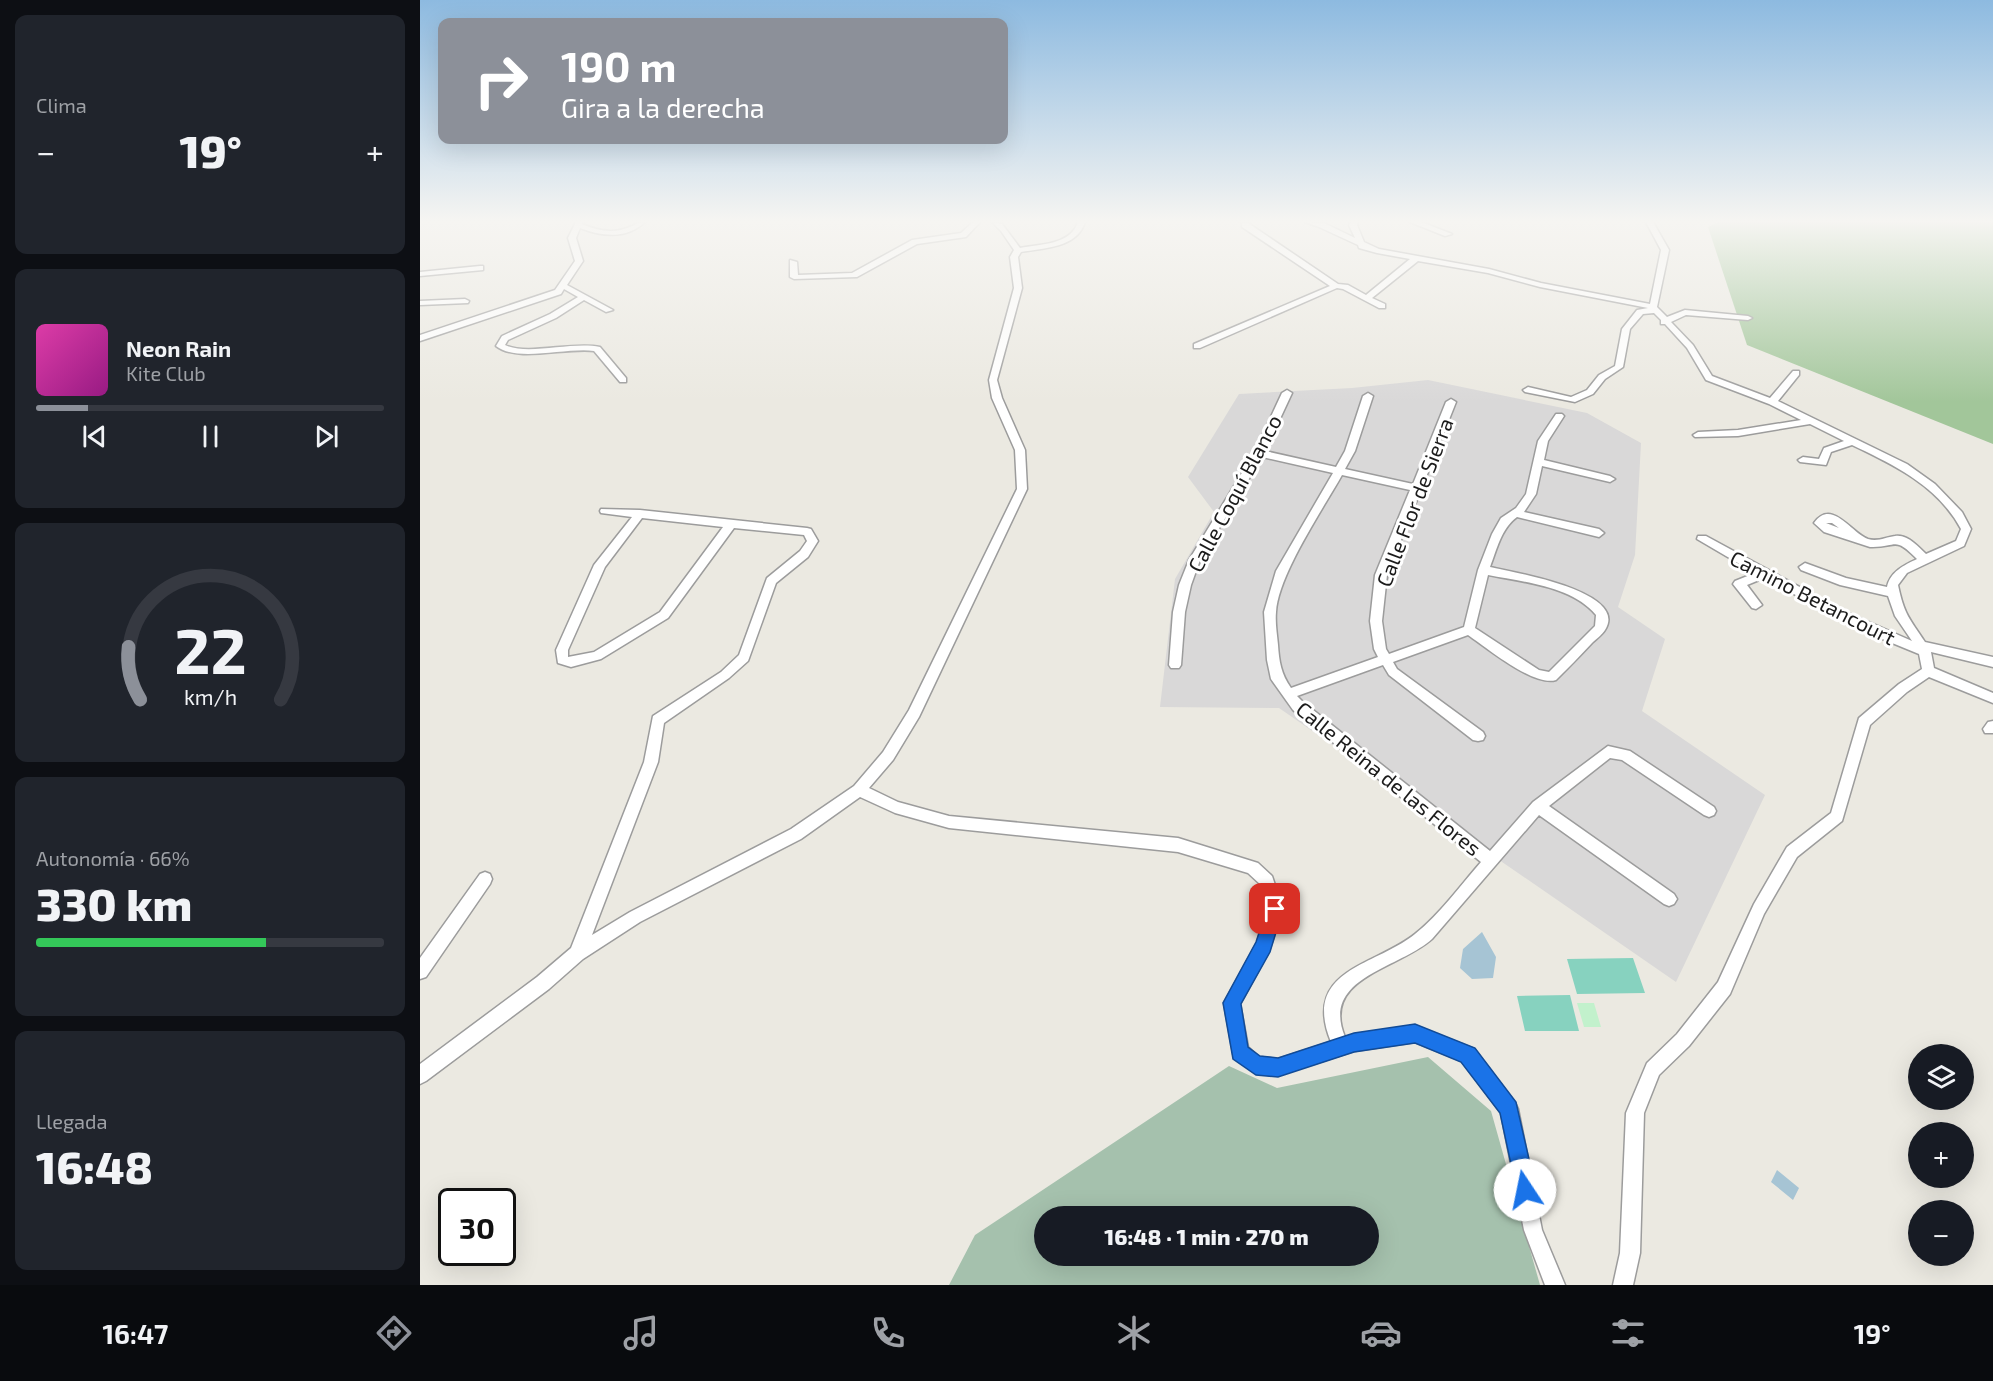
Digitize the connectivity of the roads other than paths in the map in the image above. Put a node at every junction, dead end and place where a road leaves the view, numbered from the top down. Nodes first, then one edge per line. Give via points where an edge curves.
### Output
1 (566, 282) edge
2 (1017, 282) edge
3 (1330, 282) edge
4 (1387, 282) edge
5 (1529, 282) edge
6 (1659, 282) edge
7 (564, 286) junction
8 (1336, 286) junction
9 (584, 297) junction
10 (1368, 297) junction
11 (465, 302) dead end
12 (420, 303) edge
13 (1382, 306) dead end
14 (1654, 309) junction
15 (609, 310) dead end
16 (1748, 318) dead end
17 (1664, 322) junction
18 (420, 338) edge
19 (1197, 346) dead end
20 (1796, 373) dead end
21 (623, 380) dead end
22 (1527, 390) dead end
23 (1287, 393) dead end
24 (1368, 396) dead end
25 (1451, 402) dead end
26 (1772, 402) junction
27 (1559, 416) dead end
28 (1813, 421) junction
29 (1698, 435) dead end
30 (1855, 441) junction
31 (1259, 453) junction
32 (1803, 460) dead end
33 (1538, 462) junction
34 (1340, 472) junction
35 (1610, 479) dead end
36 (1417, 488) junction
37 (605, 511) dead end
38 (1515, 513) junction
39 (640, 514) junction
40 (732, 524) junction
41 (1599, 533) dead end
42 (1853, 536) dead end
43 (1702, 539) dead end
44 (1925, 560) junction
45 (1805, 567) dead end
46 (1484, 570) junction
47 (1766, 573) junction
48 (1894, 592) junction
49 (1756, 605) dead end
50 (1469, 630) junction
51 (1924, 648) junction
52 (1385, 661) junction
53 (1993, 662) edge
54 (1175, 665) dead end
55 (1928, 671) junction
56 (1288, 694) junction
57 (1993, 698) edge
58 (1478, 736) dead end
59 (859, 790) junction
60 (1538, 806) junction
61 (1709, 811) dead end
62 (1491, 861) junction
63 (485, 879) dead end
64 (1669, 899) dead end
65 (577, 953) junction
66 (420, 971) edge
67 (1341, 1047) junction
68 (420, 1075) edge
69 (1555, 1285) edge
70 (1623, 1285) edge

1 - 7 street
2 - 59 street via 993,380 1020,450 1022,489 914,713 888,756
3 - 8 street
4 - 10 street
5 - 14 street
6 - 14 street
7 - 9 street
7 - 18 street via 546,297
8 - 10 street
8 - 19 street
9 - 15 street
9 - 21 street via 505,338 500,346 514,352 569,346 597,349
10 - 13 street
11 - 12 street
14 - 17 street
14 - 22 street via 1640,312 1626,329 1619,367 1602,377 1590,392 1568,400
16 - 17 street via 1684,312
17 - 26 street via 1690,347 1709,378
20 - 26 street
23 - 31 street, Calle Coquí Blanco
24 - 34 street, Calle Reina de las Flores
25 - 36 street, Calle Flor de Sierra
26 - 28 street
27 - 33 street via 1543,441
28 - 29 street
28 - 30 street
30 - 32 street via 1827,450 1823,463
30 - 44 street via 1903,466 1931,486 1958,514 1966,529 1960,543
31 - 34 street
31 - 54 street, Calle Coquí Blanco via 1212,530 1185,585
33 - 35 street
33 - 38 street via 1531,494
34 - 36 street
34 - 56 street, Calle Reina de las Flores via 1282,571 1272,601 1273,660 1277,679
36 - 52 street, Calle Flor de Sierra via 1381,574 1377,621
37 - 39 street
38 - 41 street
38 - 46 street via 1497,534
39 - 40 street
39 - 40 street via 600,565 562,650 562,660 571,662 597,656 664,615
40 - 65 street via 807,532 813,541 804,554 771,581 744,658 658,720 651,762
42 - 44 street via 1866,544 1898,539
43 - 47 street, Camino Betancourt
44 - 48 street via 1903,570 1892,585
45 - 48 street via 1844,582
46 - 50 street
46 - 50 street via 1589,598 1602,612 1604,621 1552,677 1536,674
47 - 49 street via 1739,584
47 - 51 street, Camino Betancourt via 1901,643
48 - 51 street via 1897,609
50 - 52 street
51 - 53 street, Camino Betancourt
51 - 55 street
52 - 56 street
52 - 58 street via 1420,694
55 - 57 street
55 - 70 street via 1864,722 1837,817 1792,852 1760,909 1724,988 1683,1040 1653,1070 1635,1113 1630,1252
56 - 62 street, Calle Reina de las Flores
59 - 65 street via 796,834 635,917
59 - 67 street via 895,807 949,822 1178,845 1253,868 1267,881 1275,909 1264,946 1232,1003 1240,1052 1256,1065 1278,1067
60 - 61 street via 1608,752 1615,752
60 - 62 street
60 - 64 street
62 - 67 street via 1434,927 1414,944 1348,980 1333,1001 1330,1019
63 - 66 street
65 - 68 street
67 - 69 street via 1415,1034 1468,1055 1509,1109 1533,1230

